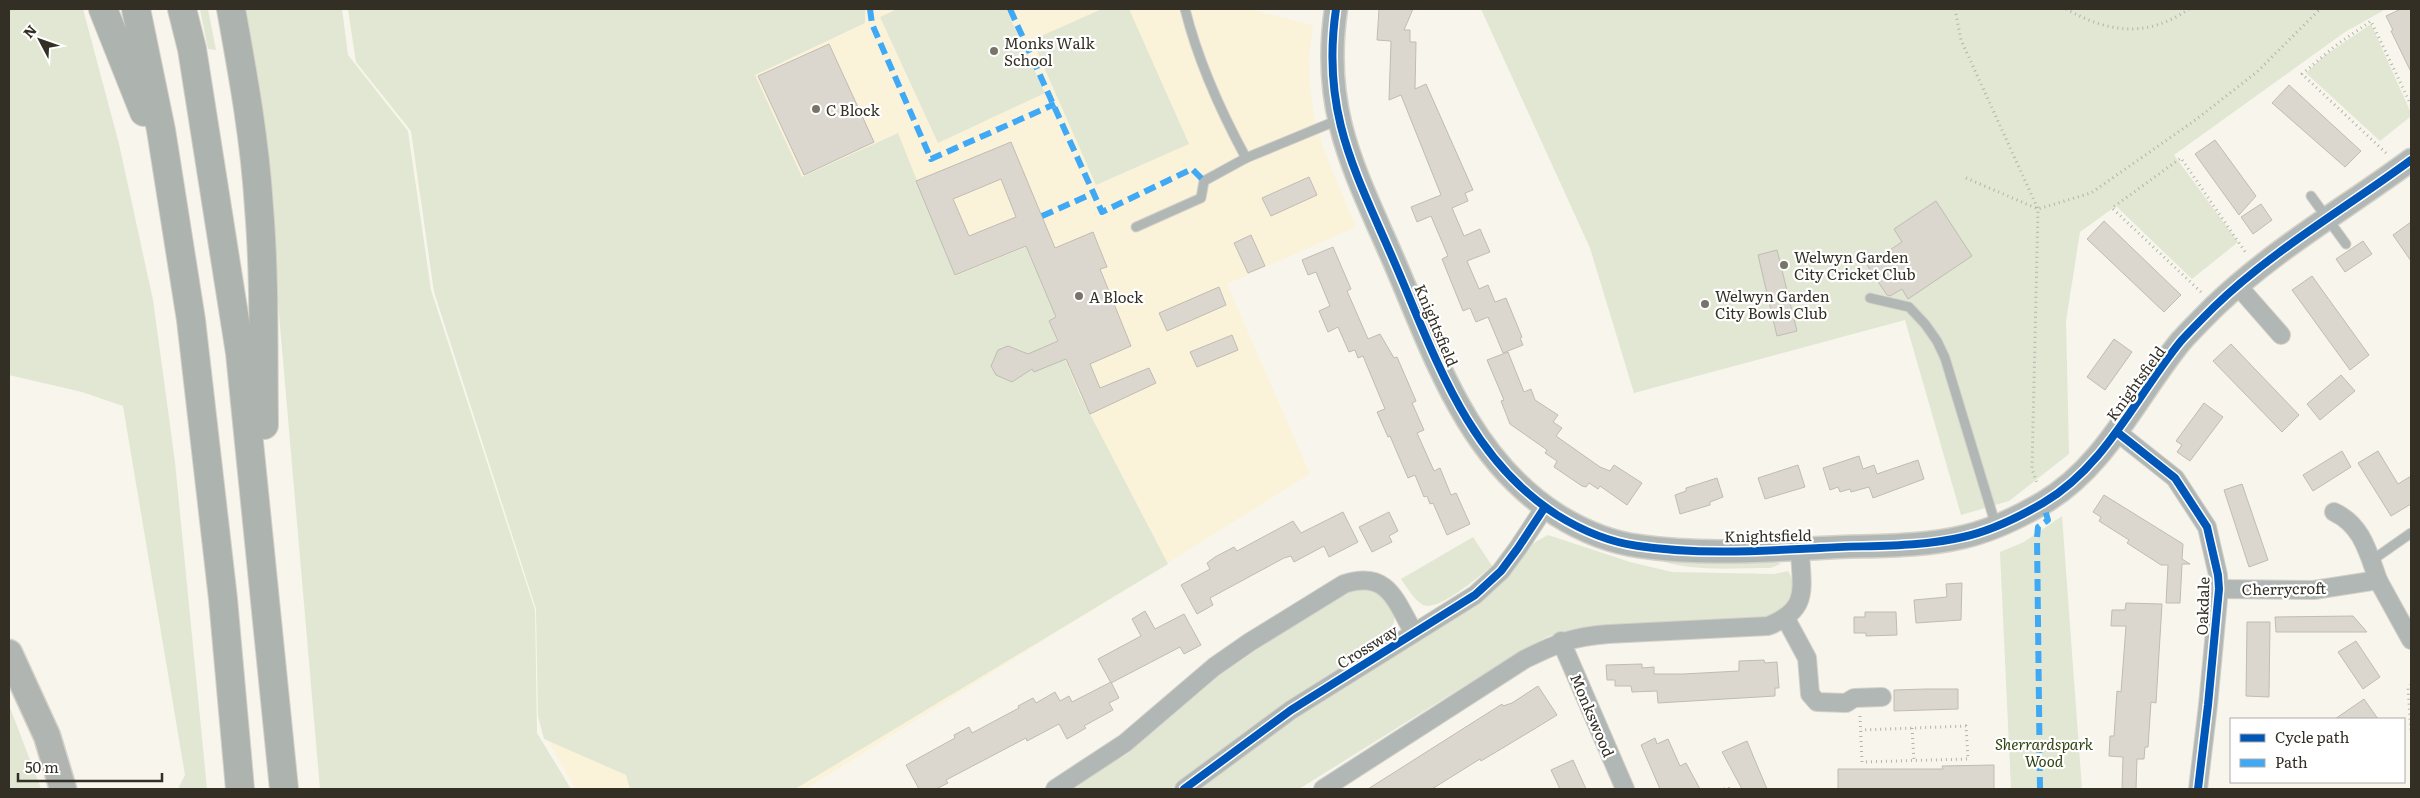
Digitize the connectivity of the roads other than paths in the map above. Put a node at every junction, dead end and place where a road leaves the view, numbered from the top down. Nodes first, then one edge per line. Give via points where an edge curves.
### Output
1 (104, 9) edge
2 (136, 9) edge
3 (182, 9) edge
4 (231, 9) edge
5 (1185, 9) edge
6 (1336, 9) edge
7 (1338, 120) junction
8 (1246, 158) junction
9 (2406, 163) edge
10 (168, 174) junction
11 (2311, 196) dead end
12 (2328, 219) junction
13 (1136, 226) dead end
14 (2346, 244) dead end
15 (2238, 286) junction
16 (1870, 298) dead end
17 (2281, 335) dead end
18 (2116, 432) junction
19 (1545, 507) junction
20 (2334, 512) dead end
21 (1996, 526) junction
22 (2411, 533) edge
23 (1800, 549) junction
24 (2371, 561) junction
25 (2378, 580) junction
26 (264, 588) junction
27 (2219, 589) junction
28 (1786, 619) junction
29 (1414, 633) junction
30 (2411, 640) edge
31 (1561, 641) junction
32 (9, 653) edge
33 (1882, 697) dead end
34 (63, 789) edge
35 (240, 789) edge
36 (284, 789) edge
37 (1055, 789) edge
38 (1184, 789) edge
39 (1323, 789) edge
40 (1625, 789) edge
41 (2198, 789) edge

1 - 10 highway
2 - 10 highway
3 - 26 highway via 192,49 240,353
4 - 26 highway via 247,102 263,272
5 - 8 lane via 1195,48 1229,128
6 - 7 street, Knightsfield via 1331,71
7 - 8 lane
7 - 19 street, Knightsfield via 1357,176 1464,417 1501,468 1522,490
8 - 13 lane via 1204,181 1201,198
9 - 12 street, Knightsfield
10 - 35 highway via 191,320 223,599
11 - 12 lane
12 - 14 lane
12 - 15 street, Knightsfield
15 - 17 street
15 - 18 street, Knightsfield via 2181,342
16 - 21 lane via 1908,308 1937,341
18 - 21 street, Knightsfield via 2081,474 2043,503
18 - 27 street, Oakdale via 2175,478 2207,526
19 - 23 street, Knightsfield via 1594,534 1636,546
19 - 29 street, Crossway via 1501,571 1475,595
20 - 24 street via 2346,518 2362,536
21 - 23 street, Knightsfield via 1964,537 1930,543
22 - 24 lane
23 - 28 street via 1801,594 1796,609
24 - 25 street
25 - 27 street, Cherrycroft via 2314,590
25 - 30 street
26 - 36 highway
27 - 41 street, Oakdale
28 - 31 street via 1768,626 1608,634
28 - 33 street via 1807,658 1810,694 1817,702 1846,703 1854,698
29 - 37 street, Crossway via 1392,594 1383,585 1359,579 1344,584 1250,642 1125,743
29 - 38 street, Crossway via 1291,710
31 - 39 street via 1525,659
31 - 40 street, Monkswood
32 - 34 main road via 46,736

